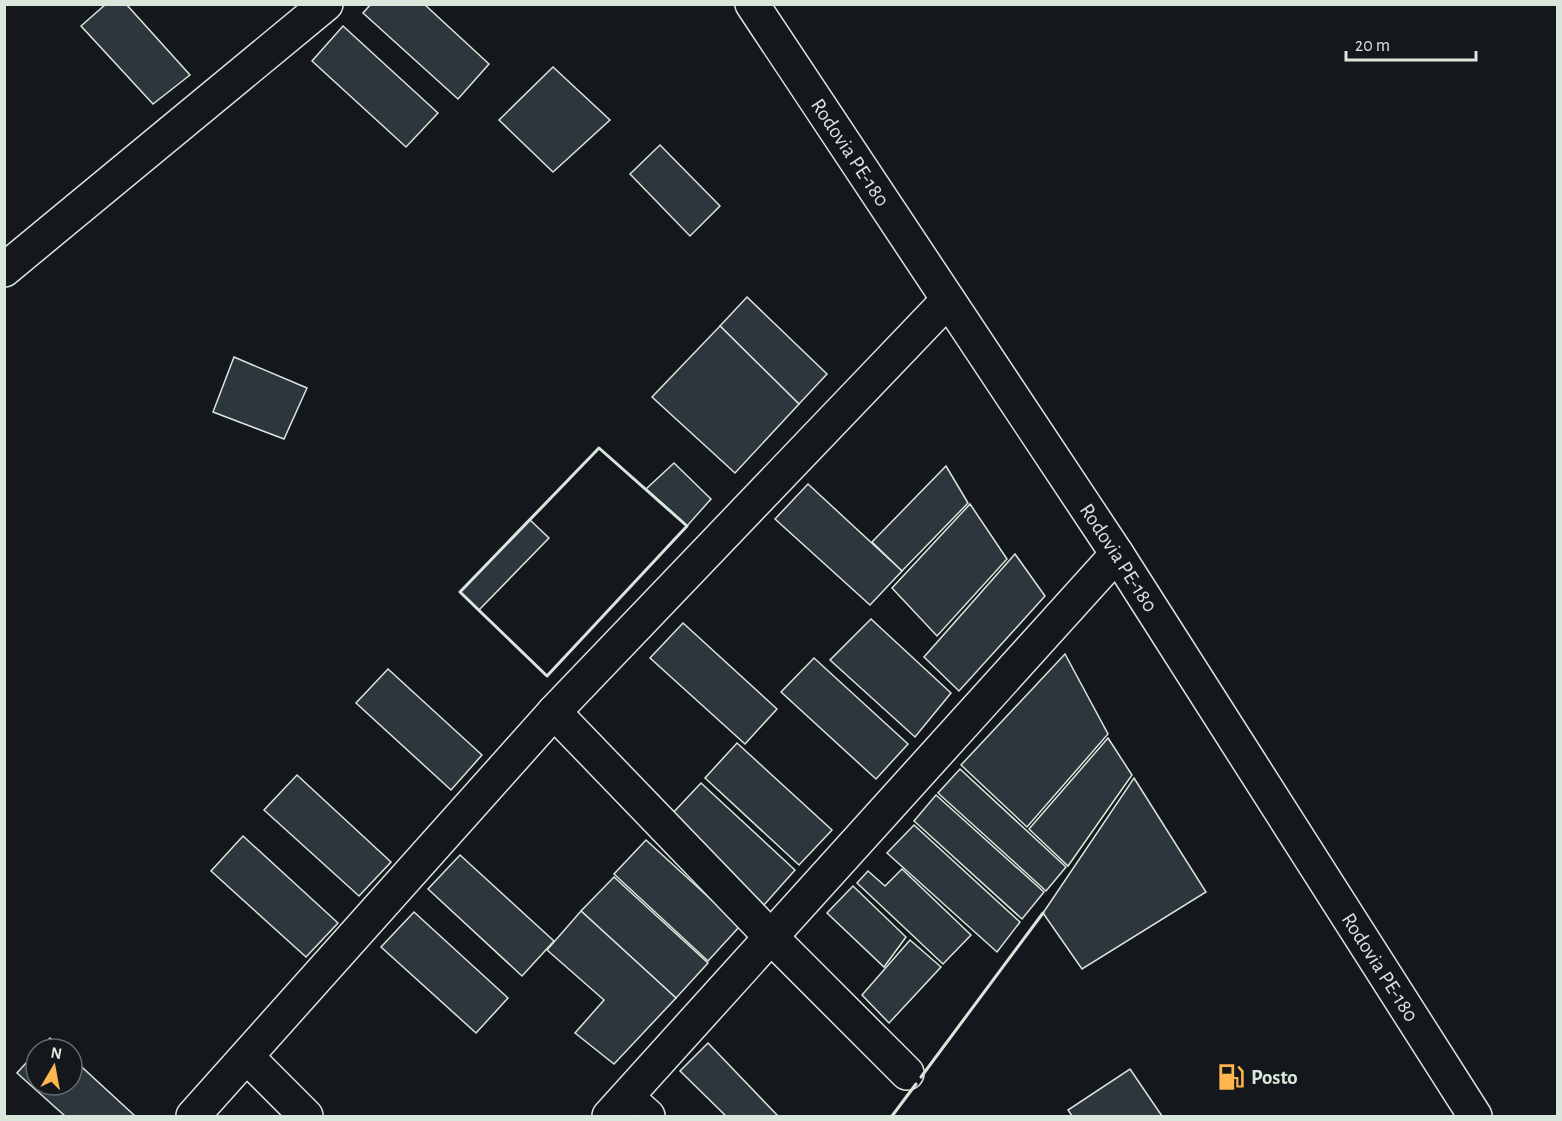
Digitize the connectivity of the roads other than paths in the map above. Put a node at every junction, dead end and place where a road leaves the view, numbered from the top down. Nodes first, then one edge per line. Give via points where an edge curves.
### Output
1 (326, 4) edge
2 (752, 4) edge
3 (4, 270) edge
4 (948, 300) junction
5 (1117, 554) junction
6 (554, 712) junction
7 (771, 937) junction
8 (247, 1057) junction
9 (907, 1073) dead end
10 (628, 1110) edge
11 (193, 1116) edge
12 (306, 1116) edge
13 (1475, 1116) edge

1 - 3 street
2 - 4 street, Rodovia PE-180
4 - 5 street, Rodovia PE-180
4 - 6 street
5 - 7 street
5 - 13 street, Rodovia PE-180
6 - 7 street
6 - 8 street
7 - 9 street
7 - 10 street
8 - 11 street
8 - 12 street

